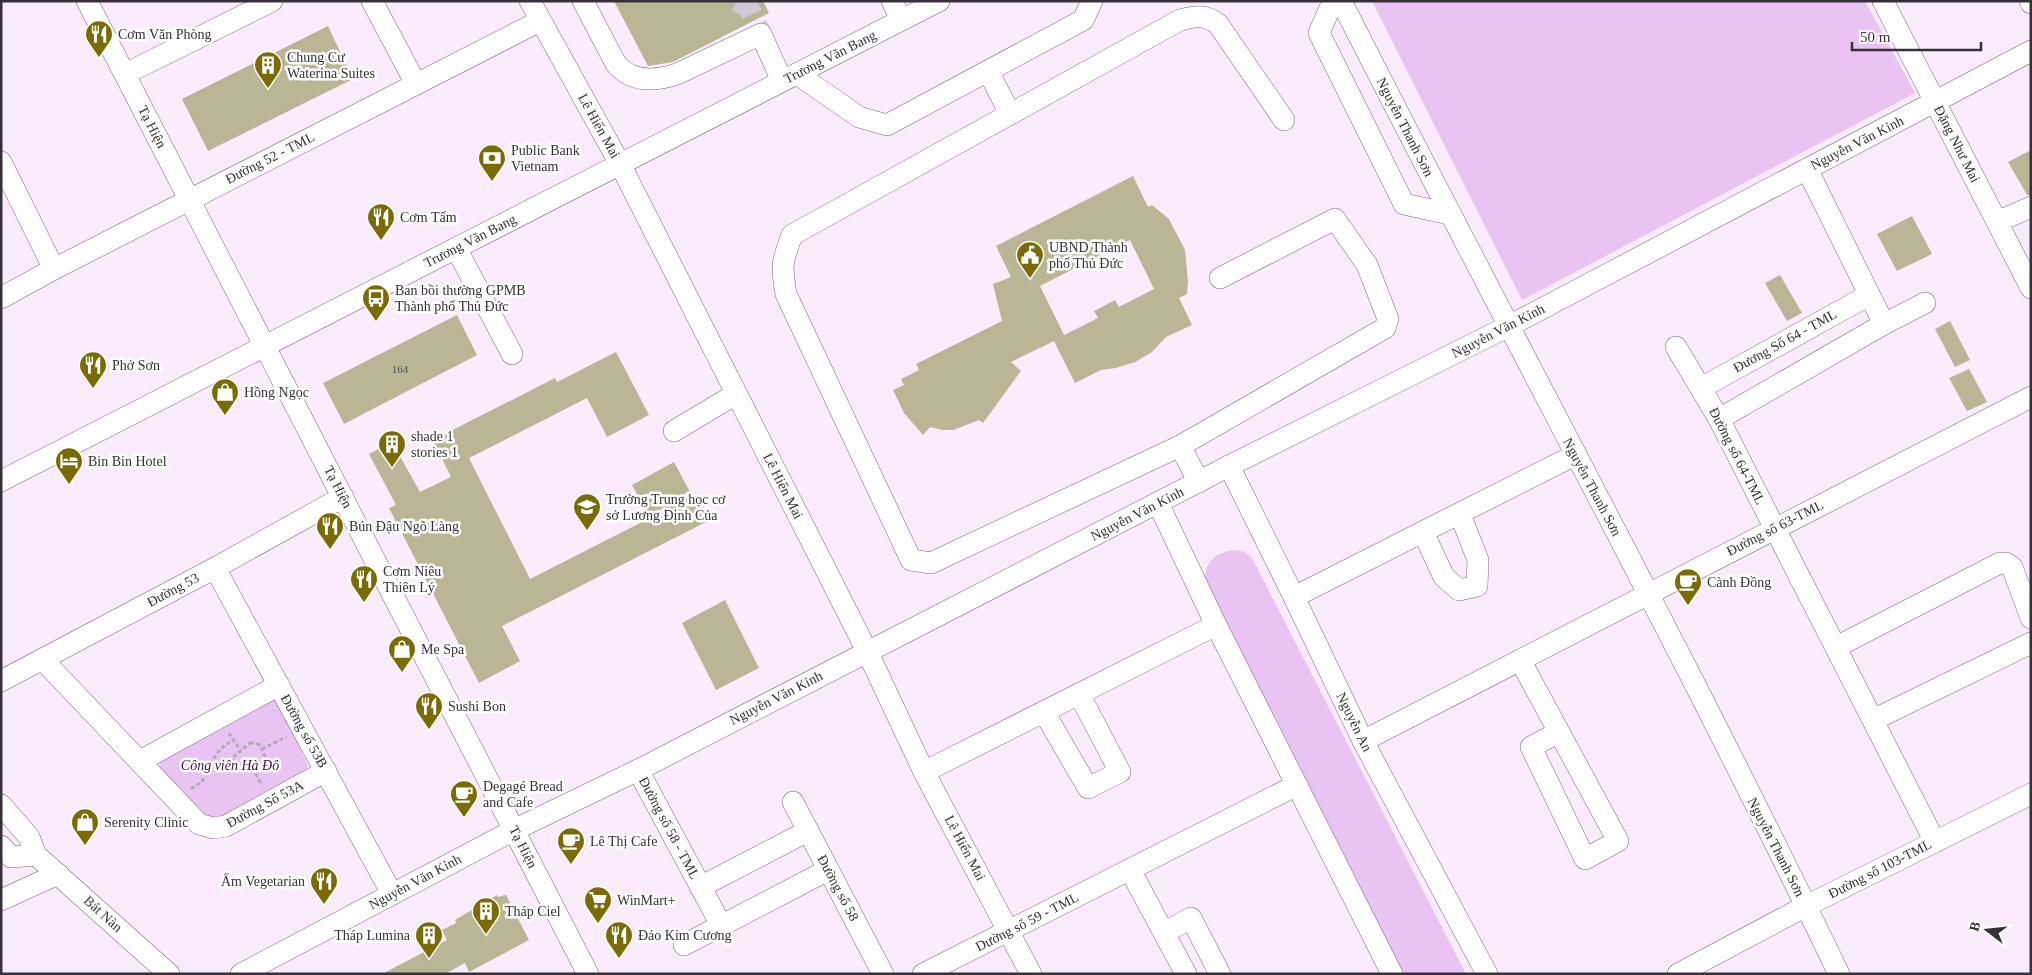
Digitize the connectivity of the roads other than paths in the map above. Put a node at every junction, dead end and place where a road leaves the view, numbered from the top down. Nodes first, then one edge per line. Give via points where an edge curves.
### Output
1 (87, 1) edge
2 (272, 1) edge
3 (372, 1) edge
4 (530, 1) edge
5 (584, 1) edge
6 (892, 1) edge
7 (938, 1) edge
8 (1092, 1) edge
9 (1333, 1) edge
10 (1341, 1) edge
11 (1883, 1) edge
12 (251, 6) edge
13 (901, 20) junction
14 (540, 21) junction
15 (2031, 51) edge
16 (988, 71) junction
17 (125, 74) junction
18 (789, 78) junction
19 (416, 84) junction
20 (1935, 102) junction
21 (1010, 114) junction
22 (1284, 120) dead end
23 (1, 162) edge
24 (620, 164) junction
25 (1807, 169) junction
26 (189, 199) junction
27 (2031, 207) edge
28 (1449, 214) junction
29 (1997, 222) junction
30 (456, 248) junction
31 (54, 269) junction
32 (1220, 278) dead end
33 (2031, 288) edge
34 (1869, 295) junction
35 (1, 298) edge
36 (1925, 302) dead end
37 (1884, 324) junction
38 (1509, 326) junction
39 (265, 346) junction
40 (1676, 348) dead end
41 (512, 354) dead end
42 (1701, 388) junction
43 (736, 394) junction
44 (2031, 397) edge
45 (1719, 420) junction
46 (674, 431) dead end
47 (1180, 446) junction
48 (1575, 455) junction
49 (1229, 466) junction
50 (1, 481) edge
51 (1199, 482) junction
52 (343, 497) junction
53 (1158, 503) junction
54 (1460, 514) junction
55 (1774, 529) junction
56 (1423, 532) junction
57 (215, 568) junction
58 (1648, 594) junction
59 (1294, 597) junction
60 (2031, 618) edge
61 (1216, 625) junction
62 (2031, 643) edge
63 (1836, 647) junction
64 (867, 651) junction
65 (43, 660) junction
66 (1520, 660) junction
67 (1, 682) edge
68 (279, 685) junction
69 (1079, 694) junction
70 (1044, 712) junction
71 (1873, 720) junction
72 (1559, 732) junction
73 (1363, 741) junction
74 (140, 761) junction
75 (638, 770) junction
76 (326, 771) junction
77 (924, 772) junction
78 (1297, 785) junction
79 (2031, 794) edge
80 (793, 802) dead end
81 (1, 805) edge
82 (514, 830) junction
83 (808, 831) junction
84 (1935, 842) junction
85 (1, 846) edge
86 (36, 855) junction
87 (828, 870) junction
88 (1130, 870) junction
89 (58, 874) junction
90 (700, 887) junction
91 (392, 894) junction
92 (1, 900) edge
93 (1806, 906) junction
94 (722, 925) junction
95 (1008, 931) junction
96 (1164, 933) junction
97 (684, 945) dead end
98 (169, 974) edge
99 (241, 974) edge
100 (588, 974) edge
101 (883, 974) edge
102 (923, 974) edge
103 (1031, 974) edge
104 (1186, 974) edge
105 (1220, 974) edge
106 (1392, 974) edge
107 (1487, 974) edge
108 (1678, 974) edge
109 (1839, 974) edge

1 - 17 street, Tạ Hiện
2 - 12 street
3 - 19 street
4 - 14 street, Lê Hiến Mai
5 - 18 street via 622,71 646,79 664,78 761,34
6 - 13 street
7 - 13 street, Trương Văn Bang
8 - 16 street via 1083,20
9 - 28 street via 1319,33 1404,204
10 - 28 street, Nguyễn Thanh Sơn
11 - 20 street, Đặng Như Mai
12 - 17 street
13 - 18 street, Trương Văn Bang
14 - 19 street, Đường 52 - TML
14 - 24 street, Lê Hiến Mai
15 - 20 street, Nguyễn Văn Kỉnh
16 - 18 street via 887,125 859,117
16 - 21 street
17 - 26 street, Tạ Hiện
18 - 24 street, Trương Văn Bang
19 - 26 street, Đường 52 - TML
20 - 25 street, Nguyễn Văn Kỉnh
20 - 29 street, Đặng Như Mai
21 - 22 street via 1180,20 1199,15 1218,24
21 - 47 street via 792,235 781,270 786,294 911,560 931,563
23 - 31 street
24 - 30 street, Trương Văn Bang
24 - 43 street, Lê Hiến Mai
25 - 34 street
25 - 38 street, Nguyễn Văn Kỉnh
26 - 31 street, Đường 52 - TML
26 - 39 street, Tạ Hiện
27 - 29 street
28 - 38 street, Nguyễn Thanh Sơn
29 - 33 street, Đặng Như Mai
30 - 39 street, Trương Văn Bang
30 - 41 street
31 - 35 street, Đường 52 - TML
32 - 47 street via 1335,219 1367,265 1388,319 1385,328
34 - 37 street
34 - 42 street, Đương Số 64 - TML
36 - 37 street
37 - 45 street
38 - 48 street, Nguyễn Thanh Sơn
38 - 49 street, Nguyễn Văn Kỉnh
39 - 50 street, Trương Văn Bang
39 - 52 street, Tạ Hiện
40 - 42 street, Đường số 64-TML
42 - 45 street, Đường số 64-TML
43 - 46 street
43 - 64 street, Lê Hiến Mai
44 - 55 street, Đường số 63-TML
45 - 55 street, Đường số 64-TML
47 - 51 street
48 - 54 street
48 - 58 street, Nguyễn Thanh Sơn
49 - 51 street, Nguyễn Văn Kỉnh
49 - 59 street, Nguyễn An
51 - 53 street, Nguyễn Văn Kỉnh
52 - 57 street, Đường 53
52 - 82 street, Tạ Hiện
53 - 61 street
53 - 64 street, Nguyễn Văn Kỉnh
54 - 56 street
54 - 56 street via 1478,560 1477,586 1459,590 1444,577
55 - 58 street, Đường số 63-TML
55 - 63 street, Đường số 64-TML
56 - 59 street
57 - 65 street, Đường 53
57 - 68 street, Đường số 53B
58 - 66 street, Đường số 63-TML
58 - 93 street, Nguyễn Thanh Sơn
59 - 73 street, Nguyễn An
60 - 63 street via 2012,567 2000,563
61 - 69 street
61 - 78 street
62 - 71 street
63 - 71 street, Đường số 64-TML
64 - 75 street, Nguyễn Văn Kỉnh
64 - 77 street, Lê Hiến Mai
65 - 67 street, Đường 53
65 - 74 street, Đường Số 53A
66 - 72 street
66 - 73 street, Đường số 63-TML
68 - 74 street
68 - 76 street, Đường số 53B
69 - 70 street
69 - 70 street via 1120,772 1088,788
70 - 77 street
71 - 84 street, Đường số 64-TML
72 - 72 street via 1618,840 1585,859 1530,747
73 - 107 street, Nguyễn An
74 - 76 street, Đường Số 53A via 199,824 213,828 226,826
75 - 82 street, Nguyễn Văn Kỉnh
75 - 90 street, Đường số 58 - TML
76 - 91 street, Đường số 53B
77 - 95 street, Lê Hiến Mai
78 - 88 street, Dường số 59 - TML
78 - 106 street
79 - 84 street, Đường số 103-TML
80 - 83 street, Đường số 58
81 - 86 street, Bát Nàn via 29,837
82 - 91 street, Nguyễn Văn Kỉnh
82 - 100 street, Tạ Hiện
83 - 87 street, Đường số 58
83 - 90 street, Đường số 58 - TML
84 - 93 street, Đường số 103-TML
85 - 86 street via 11,857
86 - 89 street, Bát Nàn
87 - 94 street
87 - 101 street, Đường số 58
88 - 95 street, Dường số 59 - TML
88 - 96 street
89 - 92 street
89 - 98 street, Bát Nàn
90 - 94 street, Đường số 58 - TML
91 - 99 street, Nguyễn Văn Kỉnh
93 - 108 street, Đường số 103-TML
93 - 109 street, Nguyễn Thanh Sơn
94 - 97 street
95 - 102 street, Dường số 59 - TML
95 - 103 street, Lê Hiến Mai
96 - 104 street
96 - 105 street via 1191,918

